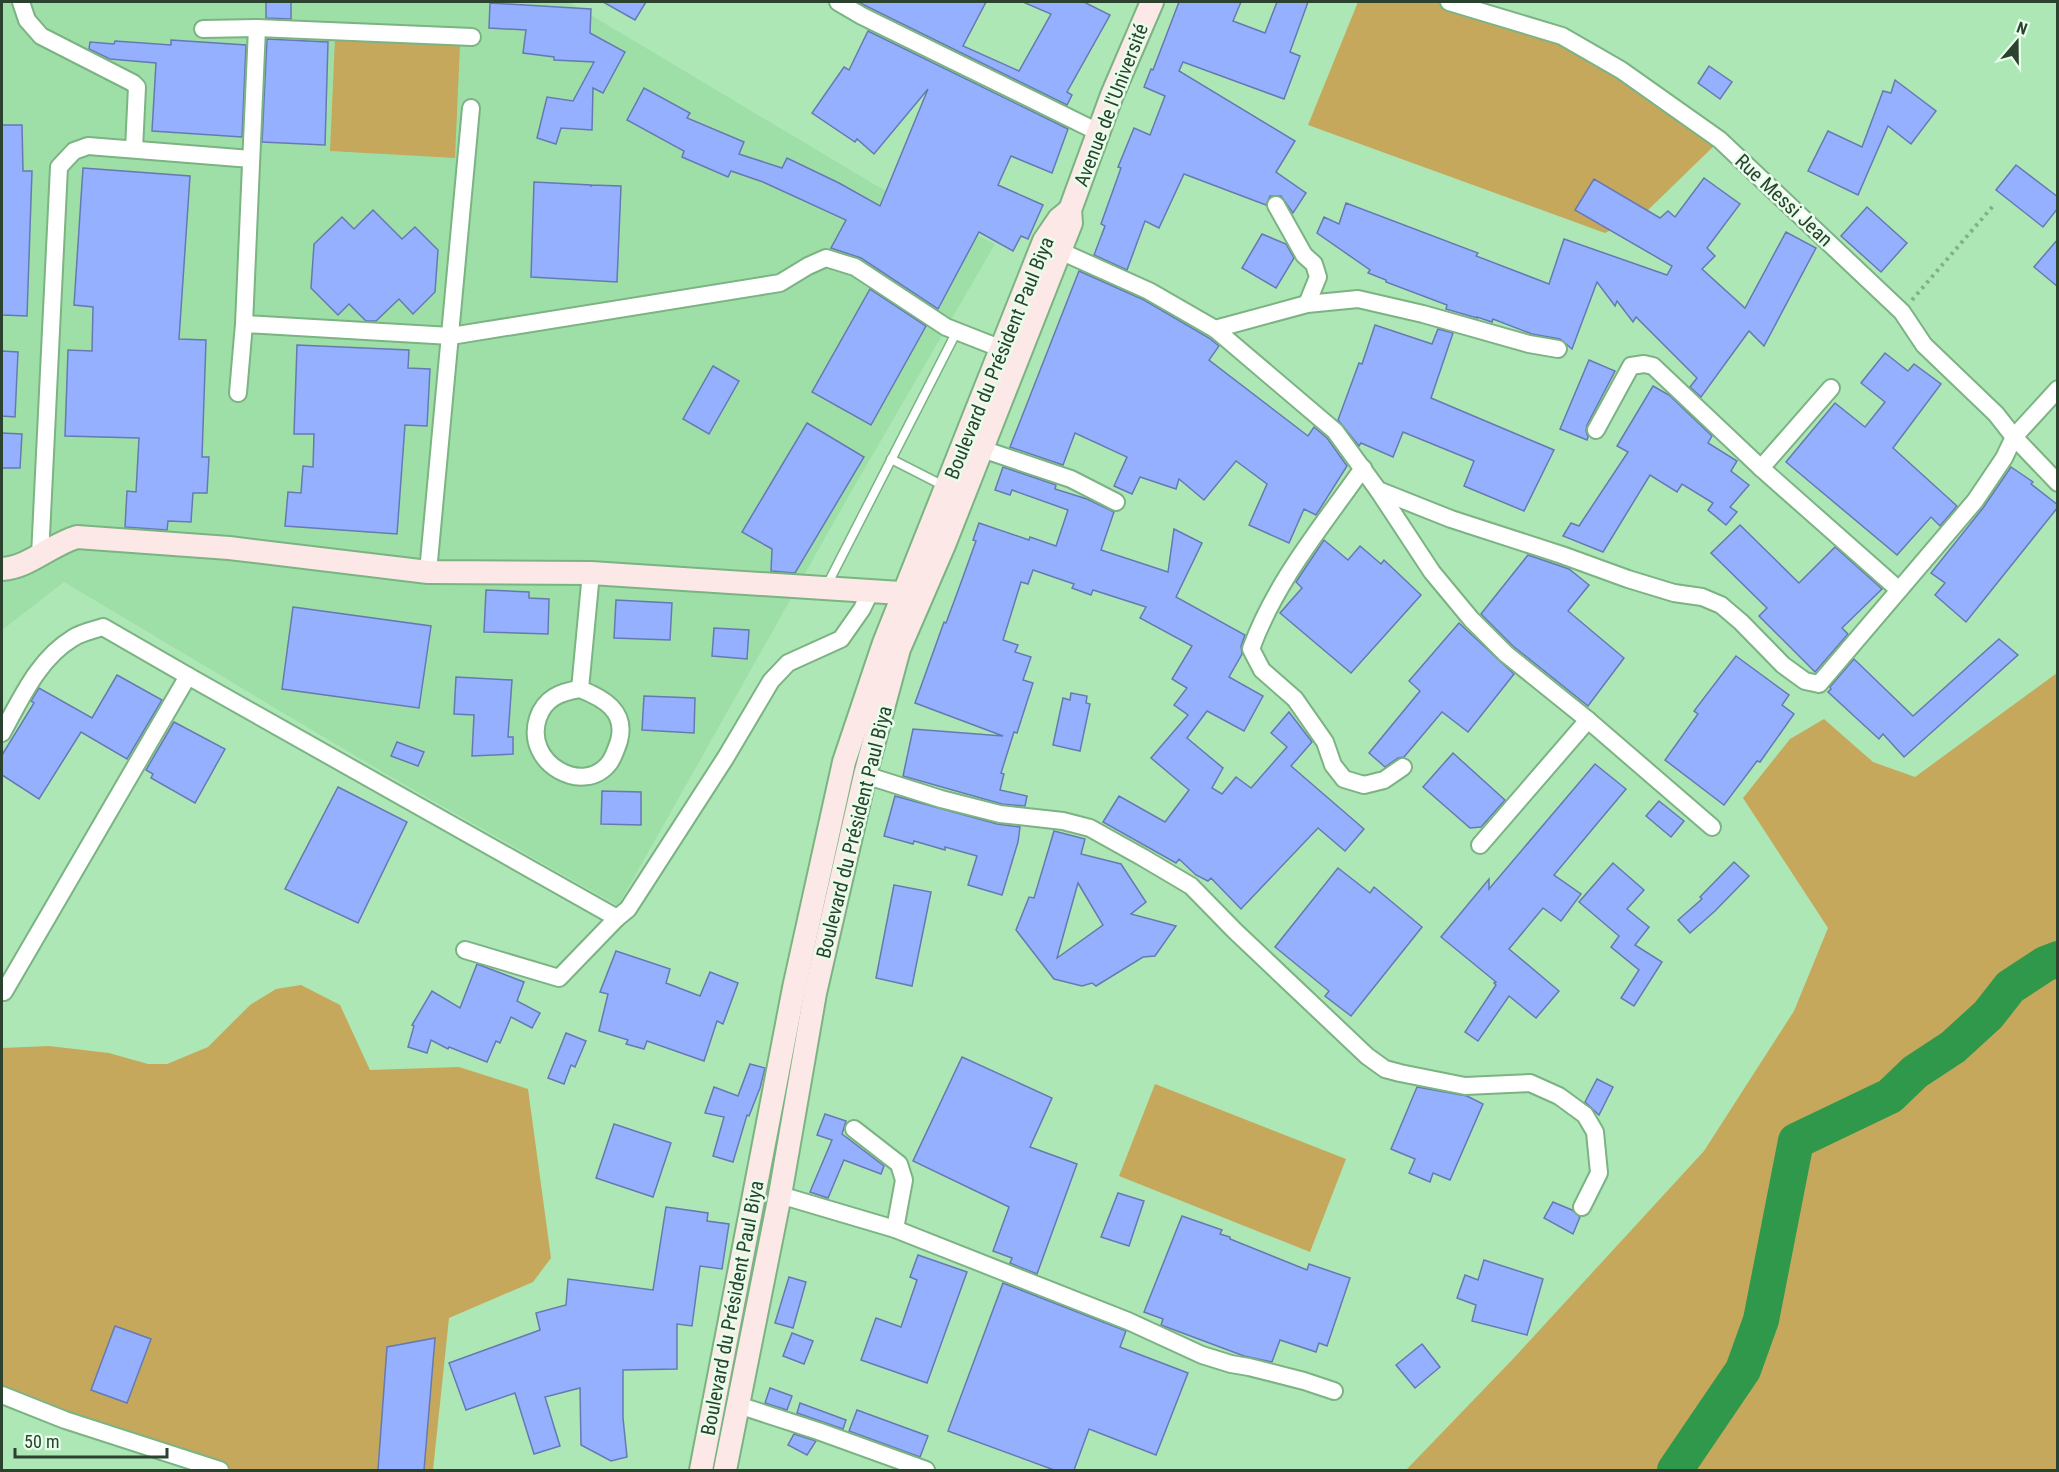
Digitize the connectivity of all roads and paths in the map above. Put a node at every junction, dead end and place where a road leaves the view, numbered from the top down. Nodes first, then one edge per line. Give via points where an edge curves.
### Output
1 (21, 2) edge
2 (838, 2) edge
3 (1152, 2) edge
4 (1449, 2) edge
5 (257, 28) junction
6 (203, 29) dead end
7 (472, 37) dead end
8 (471, 108) dead end
9 (1098, 132) junction
10 (134, 149) junction
11 (251, 159) junction
12 (1276, 205) dead end
13 (1993, 206) dead end
14 (1070, 210) junction
15 (1060, 251) junction
16 (1307, 304) junction
17 (1902, 312) junction
18 (244, 324) junction
19 (1215, 329) junction
20 (957, 331) junction
21 (451, 336) junction
22 (1002, 349) junction
23 (1558, 349) dead end
24 (1831, 388) dead end
25 (2058, 389) edge
26 (238, 393) dead end
27 (1596, 430) dead end
28 (2014, 437) junction
29 (982, 449) junction
30 (891, 459) junction
31 (1364, 468) junction
32 (1761, 468) junction
33 (2058, 483) edge
34 (946, 487) junction
35 (1378, 490) junction
36 (1116, 501) dead end
37 (40, 556) junction
38 (2, 569) edge
39 (428, 572) junction
40 (591, 573) junction
41 (825, 588) junction
42 (872, 590) junction
43 (1899, 590) junction
44 (913, 594) junction
45 (188, 676) junction
46 (580, 689) junction
47 (1588, 720) junction
48 (2, 733) edge
49 (1403, 767) dead end
50 (865, 775) junction
51 (1712, 827) dead end
52 (1480, 845) dead end
53 (618, 918) junction
54 (465, 950) dead end
55 (4, 992) dead end
56 (854, 1129) dead end
57 (780, 1195) junction
58 (1582, 1207) dead end
59 (895, 1229) junction
60 (1334, 1391) dead end
61 (2, 1395) edge
62 (738, 1405) junction
63 (220, 1470) edge
64 (699, 1470) edge
65 (725, 1470) edge
66 (926, 1470) edge

1 - 10 street via 27,20 41,36 137,87
2 - 9 street
3 - 9 main road, Avenue de l'Université
4 - 17 street, Rue Messi Jean via 1562,36 1620,70 1720,141
5 - 6 street
5 - 7 street
5 - 11 street
8 - 21 street
9 - 14 main road, Avenue de l'Université
10 - 11 street
10 - 37 street via 88,146 74,151 59,167
11 - 18 street
12 - 16 street via 1304,255 1314,264 1318,277
13 - 17 path
14 - 15 main road, Boulevard du Président Paul Biya via 1071,223
14 - 22 main road, Boulevard du Président Paul Biya via 1044,242
15 - 19 street via 1149,291
15 - 29 main road, Boulevard du Président Paul Biya
16 - 19 street
16 - 23 street via 1358,299
17 - 28 street, Rue Messi Jean via 1924,345 1996,414
18 - 21 street
18 - 26 street
19 - 31 street via 1335,430
20 - 21 street via 855,267 826,258 780,283
20 - 22 street
20 - 30 lane
21 - 39 street
22 - 34 main road, Boulevard du Président Paul Biya
24 - 32 street
25 - 28 street
27 - 32 street via 1631,366 1653,366
28 - 33 street, Rue Messi Jean
28 - 43 street via 1975,501
29 - 36 street via 1071,479
29 - 44 main road, Boulevard du Président Paul Biya
30 - 34 lane
30 - 41 lane
31 - 35 street
31 - 49 street via 1281,585 1251,649 1262,670 1295,699 1325,741 1333,765 1344,779 1364,785 1384,780
32 - 43 street
34 - 44 main road, Boulevard du Président Paul Biya
35 - 43 street via 1628,579 1721,605 1784,665 1805,681 1816,684
35 - 47 street via 1432,572 1470,619 1506,654
37 - 38 main road via 15,568
37 - 39 main road via 77,537 229,548
39 - 40 main road
40 - 41 main road
40 - 46 street
41 - 42 main road
42 - 44 main road
42 - 53 street via 841,639 788,663 771,681 702,794
44 - 50 main road, Boulevard du Président Paul Biya
44 - 64 main road, Boulevard du Président Paul Biya via 884,643 844,762 794,988
45 - 48 street via 104,627 75,636 51,654
45 - 53 street
45 - 55 street
46 - 46 street via 552,697 544,705 535,730 535,742 543,757 576,777 603,769 611,761 620,735 618,717 611,705
47 - 51 street
47 - 52 street
50 - 57 main road, Boulevard du Président Paul Biya via 815,993
50 - 58 street via 1000,814 1090,828 1142,857 1191,886 1385,1069 1465,1086 1530,1083 1559,1096 1585,1115 1595,1132 1599,1173
53 - 54 street via 559,978
56 - 59 street via 899,1164 904,1180
57 - 59 street
57 - 62 main road, Boulevard du Président Paul Biya
59 - 60 street via 1128,1321 1202,1355
61 - 63 street via 65,1420
62 - 65 main road, Boulevard du Président Paul Biya
62 - 66 street

